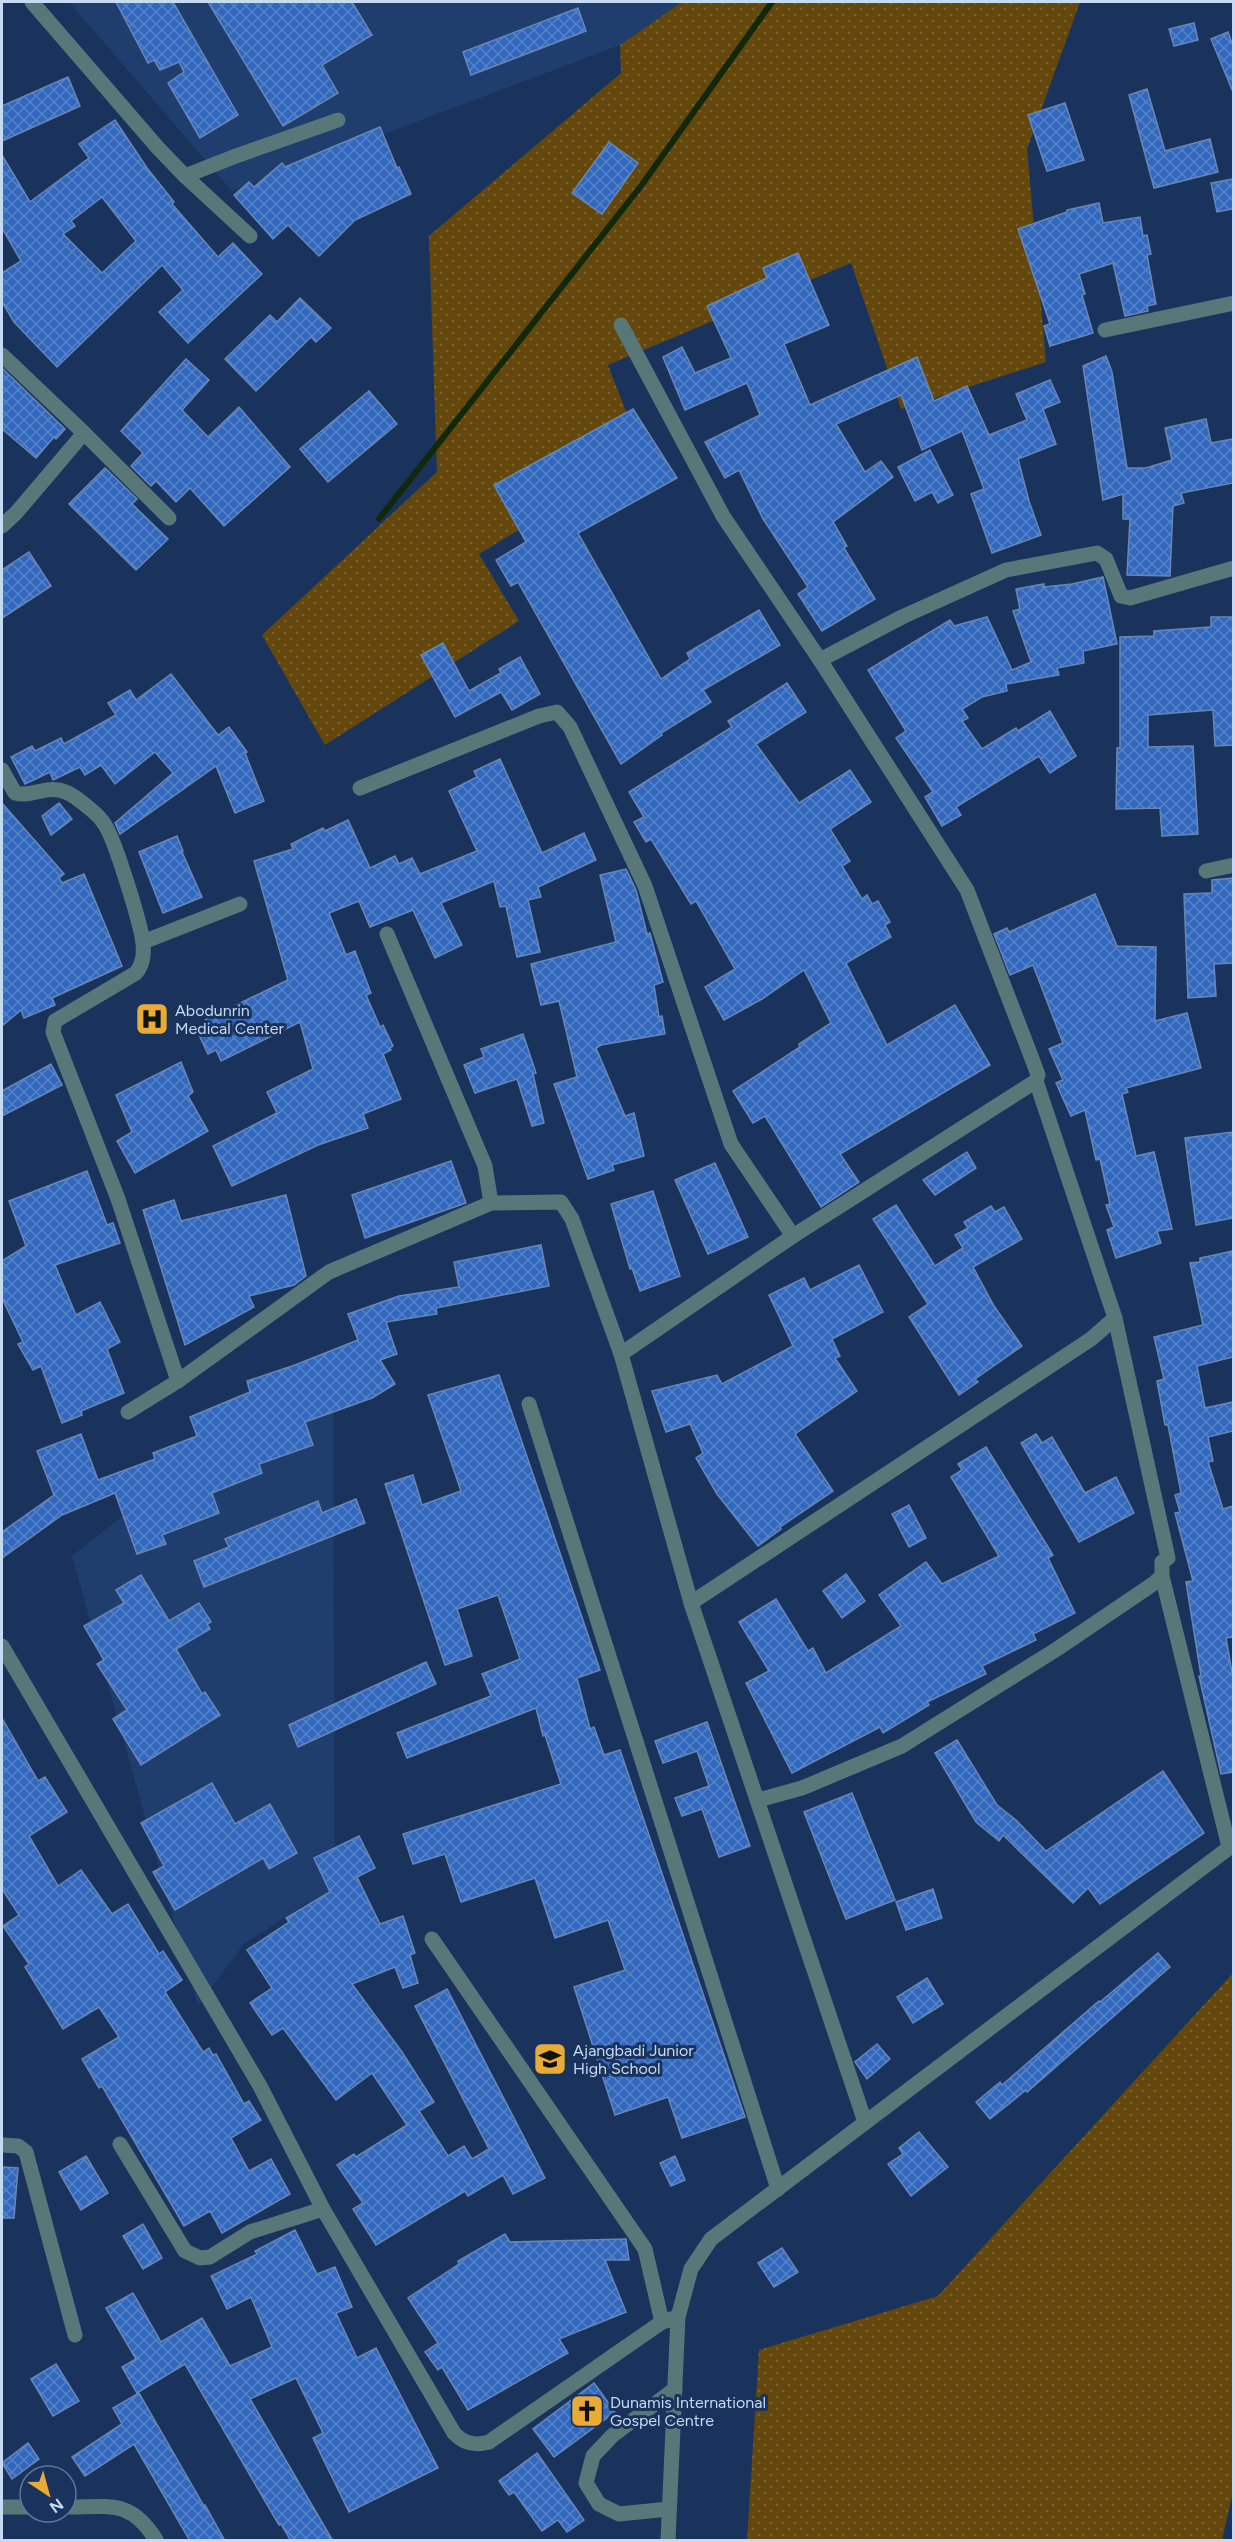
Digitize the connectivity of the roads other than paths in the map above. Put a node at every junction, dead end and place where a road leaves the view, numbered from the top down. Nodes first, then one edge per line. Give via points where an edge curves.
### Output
1 (32, 2) edge
2 (338, 120) dead end
3 (185, 176) junction
4 (250, 236) dead end
5 (1233, 303) edge
6 (621, 325) dead end
7 (1105, 330) dead end
8 (2, 355) edge
9 (84, 432) junction
10 (169, 518) dead end
11 (2, 526) edge
12 (1233, 568) edge
13 (820, 660) junction
14 (2, 770) edge
15 (360, 788) dead end
16 (1233, 865) edge
17 (1206, 871) dead end
18 (240, 904) dead end
19 (387, 933) dead end
20 (143, 942) junction
21 (1036, 1081) junction
22 (491, 1203) junction
23 (793, 1236) junction
24 (1115, 1318) junction
25 (621, 1354) junction
26 (178, 1381) junction
27 (529, 1404) dead end
28 (128, 1412) dead end
29 (1162, 1576) junction
30 (691, 1603) junction
31 (2, 1646) edge
32 (758, 1800) junction
33 (1231, 1846) edge
34 (432, 1939) dead end
35 (865, 2122) junction
36 (120, 2144) dead end
37 (2, 2145) edge
38 (778, 2189) junction
39 (323, 2209) junction
40 (678, 2317) junction
41 (662, 2322) junction
42 (75, 2335) dead end
43 (675, 2390) junction
44 (2, 2507) edge
45 (18, 2507) edge
46 (78, 2507) edge
47 (669, 2509) junction
48 (156, 2541) edge
49 (668, 2541) edge

1 - 3 street
2 - 3 street
3 - 4 street
5 - 7 street
6 - 13 street via 723,516
8 - 9 street
9 - 10 street
9 - 11 street
12 - 13 street via 1130,598 1121,596 1106,559 1097,554 1006,570
13 - 21 street via 967,891 1038,1075
14 - 20 street via 15,793 24,795 47,788 68,793 103,822 116,848
15 - 23 street via 557,712 570,727 645,886 731,1144
16 - 17 street
18 - 20 street
19 - 22 street via 485,1166
20 - 26 street via 142,965 136,973 55,1021 53,1032 118,1199
21 - 23 street
21 - 24 street
22 - 25 street via 561,1202 576,1229
22 - 26 street via 329,1272
23 - 25 street
24 - 29 street via 1168,1558 1162,1562
24 - 30 street via 1091,1339
25 - 30 street
26 - 28 street
27 - 38 street
29 - 32 street via 1057,1649 902,1746 802,1788
29 - 33 street
30 - 32 street
31 - 39 street via 260,2086
32 - 35 street
33 - 35 street
34 - 41 street via 645,2249
35 - 38 street
36 - 39 street via 185,2251 200,2258 210,2257 250,2232
37 - 42 street via 18,2146 26,2152
38 - 40 street via 711,2239 691,2269
39 - 41 street via 454,2433 468,2443 489,2442
40 - 41 street
40 - 43 street
43 - 47 street
43 - 47 street via 613,2435 593,2456 586,2483 599,2504 619,2514
44 - 45 street
46 - 48 street via 118,2507 136,2514
47 - 49 street

